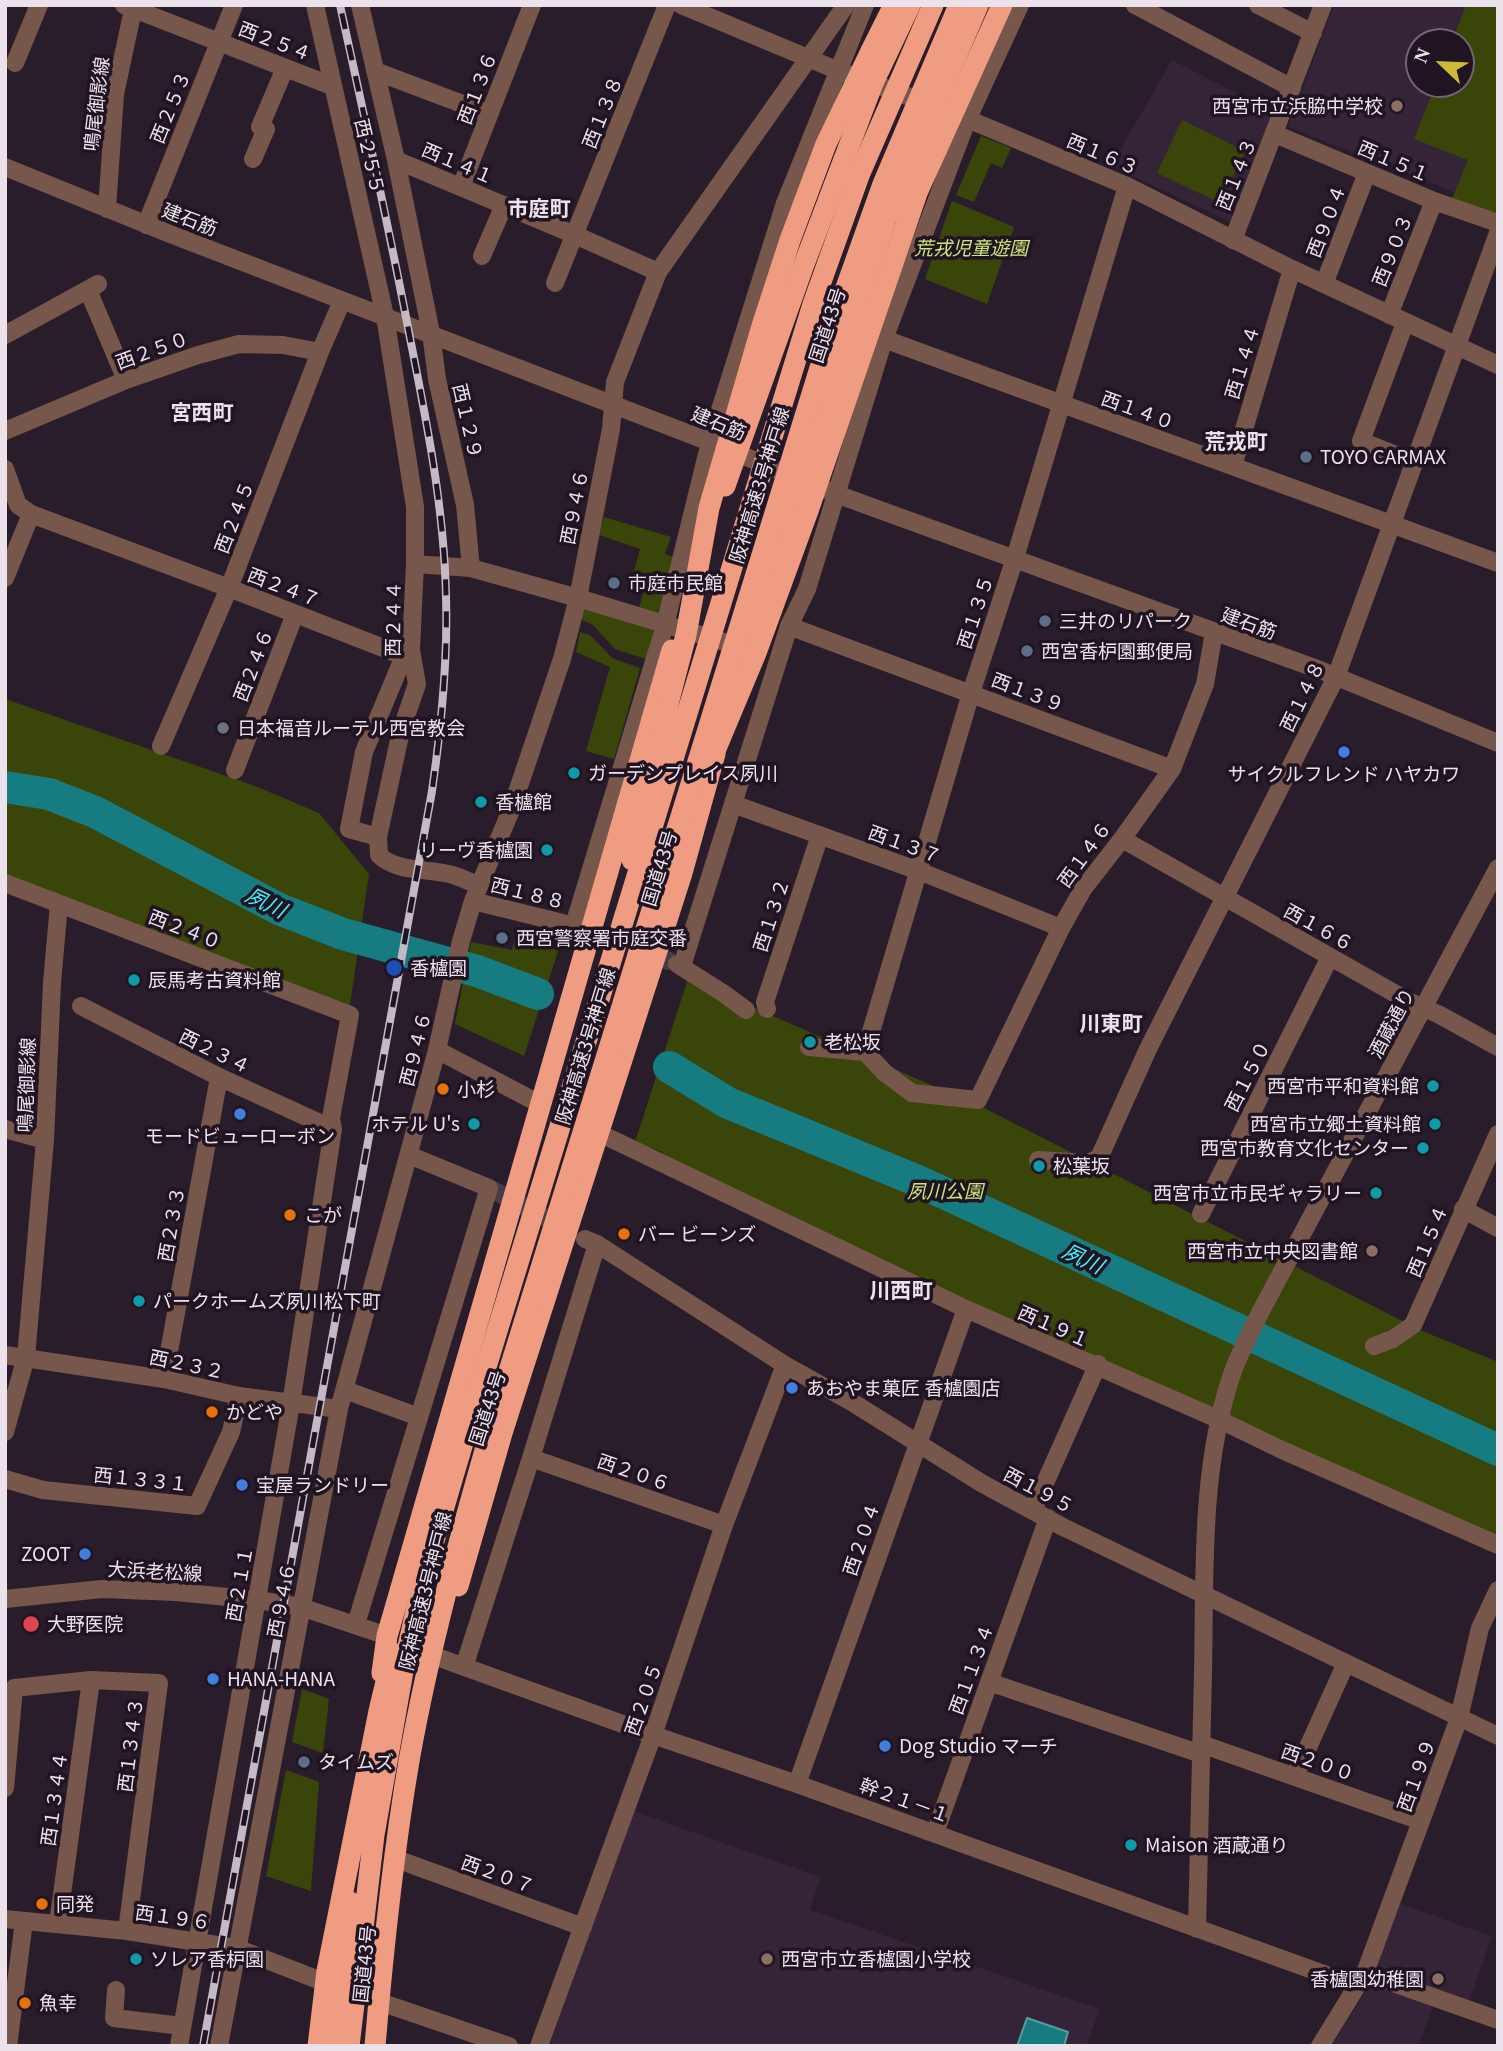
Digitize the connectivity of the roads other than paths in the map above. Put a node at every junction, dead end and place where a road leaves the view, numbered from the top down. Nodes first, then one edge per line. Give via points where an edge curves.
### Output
1 (39, 5) edge
2 (234, 5) edge
3 (315, 5) edge
4 (360, 5) edge
5 (532, 5) edge
6 (667, 5) edge
7 (681, 5) edge
8 (846, 5) edge
9 (864, 5) edge
10 (894, 5) edge
11 (910, 5) edge
12 (933, 5) edge
13 (959, 5) edge
14 (978, 5) edge
15 (1002, 5) edge
16 (1020, 5) edge
17 (1135, 5) edge
18 (1258, 5) edge
19 (1323, 5) edge
20 (130, 6) edge
21 (1313, 33) junction
22 (219, 42) junction
23 (809, 57) junction
24 (15, 63) dead end
25 (285, 68) junction
26 (375, 71) junction
27 (839, 71) junction
28 (873, 83) junction
29 (332, 86) junction
30 (1293, 88) junction
31 (934, 106) junction
32 (489, 114) junction
33 (968, 118) junction
34 (1275, 134) junction
35 (253, 159) dead end
36 (396, 160) junction
37 (5, 167) edge
38 (1367, 173) junction
39 (1127, 186) junction
40 (461, 187) junction
41 (1434, 201) junction
42 (504, 205) junction
43 (107, 209) junction
44 (1498, 223) edge
45 (146, 225) junction
46 (1498, 233) edge
47 (575, 235) junction
48 (1233, 240) junction
49 (482, 256) dead end
50 (1292, 269) junction
51 (658, 272) junction
52 (555, 283) dead end
53 (1324, 284) junction
54 (342, 301) junction
55 (385, 316) junction
56 (1397, 319) junction
57 (431, 333) junction
58 (5, 335) edge
59 (884, 339) junction
60 (1456, 347) junction
61 (320, 352) junction
62 (1498, 365) edge
63 (126, 380) junction
64 (613, 404) junction
65 (1062, 404) junction
66 (5, 431) edge
67 (710, 442) junction
68 (736, 453) junction
69 (1414, 463) junction
70 (1233, 466) junction
71 (5, 469) edge
72 (800, 479) junction
73 (836, 494) junction
74 (31, 514) junction
75 (1392, 524) junction
76 (1015, 558) junction
77 (1498, 563) edge
78 (415, 564) junction
79 (471, 568) junction
80 (5, 578) edge
81 (229, 588) junction
82 (578, 598) junction
83 (295, 614) junction
84 (789, 626) junction
85 (672, 627) junction
86 (1214, 632) junction
87 (744, 648) junction
88 (407, 653) junction
89 (1335, 677) junction
90 (971, 693) junction
91 (1498, 743) edge
92 (161, 746) dead end
93 (1172, 769) junction
94 (236, 770) dead end
95 (733, 804) junction
96 (820, 835) junction
97 (377, 837) junction
98 (1122, 839) junction
99 (1498, 868) edge
100 (919, 871) junction
101 (5, 883) edge
102 (476, 893) junction
103 (1225, 898) junction
104 (59, 904) junction
105 (653, 905) junction
106 (627, 907) junction
107 (1061, 928) junction
108 (1330, 957) junction
109 (81, 1006) dead end
110 (1424, 1007) junction
111 (767, 1009) dead end
112 (746, 1010) dead end
113 (350, 1015) joint
114 (809, 1047) dead end
115 (1498, 1047) edge
116 (437, 1050) junction
117 (864, 1052) junction
118 (219, 1077) junction
119 (540, 1104) junction
120 (332, 1123) junction
121 (5, 1129) edge
122 (599, 1133) junction
123 (1498, 1134) edge
124 (45, 1140) junction
125 (409, 1155) junction
126 (1038, 1160) dead end
127 (1463, 1209) junction
128 (1201, 1214) dead end
129 (1498, 1228) edge
130 (965, 1306) junction
131 (1374, 1346) dead end
132 (5, 1355) edge
133 (26, 1357) junction
134 (785, 1365) junction
135 (1097, 1366) junction
136 (164, 1379) junction
137 (345, 1390) junction
138 (239, 1396) junction
139 (291, 1404) junction
140 (340, 1409) junction
141 (419, 1417) junction
142 (470, 1419) junction
143 (1228, 1420) junction
144 (5, 1432) edge
145 (916, 1445) junction
146 (531, 1458) junction
147 (5, 1479) edge
148 (1041, 1514) junction
149 (724, 1525) junction
150 (1498, 1545) edge
151 (1498, 1590) edge
152 (1204, 1594) junction
153 (5, 1599) edge
154 (257, 1600) junction
155 (302, 1607) junction
156 (356, 1624) junction
157 (387, 1636) junction
158 (437, 1657) junction
159 (1346, 1663) junction
160 (464, 1667) junction
161 (91, 1680) junction
162 (989, 1682) junction
163 (1459, 1718) junction
164 (653, 1735) junction
165 (1498, 1736) edge
166 (1201, 1749) junction
167 (1295, 1776) junction
168 (797, 1783) junction
169 (5, 1788) edge
170 (1422, 1821) junction
171 (935, 1833) junction
172 (399, 1860) junction
173 (350, 1900) junction
174 (5, 1919) edge
175 (24, 1921) junction
176 (58, 1924) junction
177 (583, 1927) junction
178 (1197, 1928) junction
179 (127, 1931) junction
180 (196, 1940) junction
181 (236, 1948) junction
182 (1361, 1979) junction
183 (329, 1984) junction
184 (116, 1990) dead end
185 (383, 2003) junction
186 (1498, 2020) edge
187 (182, 2026) junction
188 (8, 2046) edge
189 (179, 2046) edge
190 (219, 2046) edge
191 (316, 2046) edge
192 (330, 2046) edge
193 (349, 2046) edge
194 (377, 2046) edge
195 (509, 2046) edge
196 (539, 2046) edge
197 (1320, 2046) edge

1 - 24 street
2 - 22 street, 西２５３
3 - 29 street, 西２５５
4 - 26 street, 西１２９
5 - 32 street, 西１３６
6 - 47 street, 西１３８
7 - 23 street, 西１６３
8 - 23 street, 西９４６
9 - 27 street
10 - 106 highway, bridge via 826,144 762,326 709,508 686,635 635,829
11 - 28 highway, 国道43号
12 - 106 highway, 阪神高速3号神戸線, bridge via 860,173 813,304
13 - 105 highway, 阪神高速3号神戸線, bridge via 883,184 836,313
14 - 31 highway, 国道43号
15 - 105 highway, bridge via 918,193 756,653
16 - 33 street
17 - 30 street
18 - 21 street
19 - 21 street, 西１４３
20 - 22 street, 西２５４
20 - 43 street, 鳴尾御影線 via 116,94
21 - 30 street, 西１４３
22 - 25 street, 西２５４
22 - 45 street, 西２５３
23 - 27 street, 西１６３
23 - 51 street, 西９４６
25 - 29 street, 西２５４
25 - 35 street via 260,127 266,130
26 - 32 street
26 - 36 street, 西１２９
27 - 28 street, 西１６３
27 - 67 street via 785,204
28 - 31 street, 西１６３
28 - 68 highway, 国道43号
29 - 55 street, 西２５５
30 - 34 street, 西１４３
31 - 33 street, 西１６３
31 - 72 highway, 国道43号 via 886,219
32 - 40 street, 西１３６
33 - 39 street, 西１６３
33 - 59 street
34 - 38 street, 西１５１
34 - 48 street, 西１４３
36 - 40 street, 西１４１
36 - 57 street, 西１２９
37 - 43 street, 建石筋
38 - 41 street, 西１５１
38 - 53 street, 西９０４
39 - 48 street, 西１６３
39 - 65 street, 西１３５
40 - 42 street, 西１４１
41 - 44 street, 西１５１
41 - 56 street, 西９０３
42 - 47 street, 西１４１
42 - 49 street
43 - 45 street, 建石筋
45 - 54 street, 建石筋
46 - 60 street, 西１４８
47 - 51 street, 西１４１
47 - 52 street, 西１３８
48 - 50 street, 西１６３
50 - 53 street, 西１６３
50 - 70 street, 西１４４
51 - 64 street, 西９４６ via 615,382
53 - 56 street, 西１６３
54 - 55 street, 建石筋
54 - 61 street, 西２４５
55 - 57 street, 建石筋
55 - 78 street, 西２４４ via 415,507
56 - 60 street, 西１６３
56 - 69 street, 西９０３ via 1361,441
57 - 64 street, 建石筋
57 - 79 street, 西１２９ via 465,505
58 - 63 street via 93,287
59 - 65 street, 西１４０
59 - 73 street
60 - 62 street, 西１６３
60 - 69 street, 西１４８
61 - 63 street, 西２５０ via 239,344
61 - 81 street, 西２４５
63 - 66 street, 西２５０
64 - 67 street, 建石筋
64 - 82 street, 西９４６
65 - 70 street, 西１４０
65 - 76 street, 西１３５
67 - 68 street, 建石筋
67 - 85 street
68 - 72 street, 建石筋
68 - 85 highway, 国道43号
69 - 75 street, 西１４８
70 - 75 street, 西１４０
71 - 74 street via 18,505
72 - 73 street, 建石筋
72 - 87 highway, 国道43号
73 - 76 street, 建石筋
73 - 84 street via 807,589
74 - 80 street
74 - 81 street, 西２４７
75 - 77 street, 西１４０
75 - 89 street, 西１４８
76 - 86 street, 建石筋
76 - 90 street, 西１３５
78 - 79 street
78 - 88 street, 西２４４
79 - 82 street
81 - 83 street, 西２４７
81 - 92 street, 西２４５
82 - 85 street
82 - 102 street, 西９４６ via 515,798
83 - 88 street, 西２４７
83 - 94 street, 西２４６
84 - 90 street, 西１３９
84 - 95 street
85 - 87 street
85 - 102 street, 西１８８ via 577,926 555,923
85 - 119 highway, 国道43号
86 - 89 street, 建石筋
86 - 93 street, 西１４６ via 1205,684
87 - 122 highway, 国道43号 via 682,873
88 - 97 street, 西２４４ via 417,684 401,731
88 - 97 street via 365,752 349,829
89 - 91 street, 建石筋
89 - 103 street, 西１４８
90 - 93 street, 西１３９
90 - 100 street, 西１３５
93 - 98 street, 西１４６
95 - 96 street, 西１３７
95 - 112 street via 680,965
96 - 100 street, 西１３７
96 - 111 street, 西１３２ via 765,1002
97 - 102 street via 379,855 385,861 453,875
98 - 103 street, 西１６６
98 - 107 street, 西１４６ via 1083,888
99 - 110 street, 酒蔵通り
100 - 107 street, 西１３７
100 - 117 street, 西１３５
101 - 104 street, 西２４０
102 - 116 street, 西９４６
103 - 108 street, 西１６６
103 - 126 street, 西１４８ via 1099,1158 1088,1163
104 - 113 street, 西２４０
104 - 124 street, 鳴尾御影線
105 - 194 highway, 阪神高速3号神戸線, bridge via 450,1577 409,1759
106 - 142 highway, 阪神高速3号神戸線, bridge
107 - 117 street, 西１４６ via 978,1100 912,1093
108 - 110 street, 西１６６
108 - 128 street, 西１５０
109 - 118 street, 西２３４
110 - 115 street, 西１６６
110 - 143 street, 酒蔵通り via 1237,1360
113 - 120 street, 西２１１
114 - 117 street
116 - 119 street
116 - 125 street, 西９４６
118 - 120 street, 西２３４
118 - 136 street, 西２３３
119 - 157 highway, 国道43号
120 - 139 street, 西２１１
121 - 124 street
122 - 130 street, 西１９１
122 - 158 highway, 国道43号 via 502,1433
123 - 127 street, 西１５４
124 - 133 street, 鳴尾御影線
125 - 137 street, 西９４６
125 - 141 street via 489,1188
127 - 129 street
127 - 131 street, 西１５４ via 1413,1325
130 - 135 street, 西１９１
130 - 145 street, 西２０４
132 - 133 street, 西２３２
133 - 136 street, 西２３２
133 - 144 street, 鳴尾御影線
134 - 145 street, 西１９５
134 - 146 street, 西１９５ via 591,1241
134 - 149 street, 西２０５
135 - 143 street, 西１９１
135 - 148 street, 西１１３４
136 - 138 street, 西２３２
137 - 140 street, 西９４６
137 - 141 street
138 - 139 street, 西２３２
138 - 147 street, 西１３３１ via 231,1432 197,1506 43,1490
139 - 140 street, 西２３２
139 - 154 street, 西２１１
140 - 155 street, 西９４６
141 - 156 street
142 - 191 highway, bridge via 430,1506 379,1711
142 - 193 highway, 阪神高速3号神戸線, bridge via 425,1571 405,1660 374,1835
143 - 150 street, 西１９１
143 - 152 street, 酒蔵通り via 1208,1490
145 - 148 street, 西１９５
145 - 168 street, 西２０４
146 - 149 street, 西２０６
146 - 160 street
148 - 152 street, 西１９５
148 - 162 street, 西１１３４
149 - 164 street, 西２０５
151 - 163 street, 西１９９ via 1480,1628
152 - 159 street, 西１９５
152 - 166 street, 酒蔵通り
153 - 154 street, 大浜老松線 via 102,1589
154 - 155 street, 大浜老松線
154 - 180 street, 西２１１
155 - 156 street
155 - 181 street, 西９４６
156 - 157 street
157 - 173 highway, 国道43号
158 - 160 street, 幹２１－１
158 - 172 highway, 国道43号
159 - 163 street, 西１９５
159 - 167 street
160 - 164 street, 幹２１－１
161 - 169 street, 西１３４３ via 14,1688
161 - 176 street, 西１３４４
161 - 179 street, 西１３４３ via 159,1683
162 - 166 street, 西２００
162 - 171 street, 西１１３４
163 - 165 street, 西１９５
163 - 170 street, 西１９９
164 - 168 street, 幹２１－１
164 - 177 street, 西２０５
166 - 167 street, 西２００
166 - 178 street, 酒蔵通り
167 - 170 street, 西２００
168 - 171 street, 幹２１－１
170 - 182 street, 西１９９
171 - 178 street, 幹２１－１
172 - 177 street, 西２０７
172 - 185 highway, 国道43号
173 - 183 highway
173 - 192 highway, 国道43号
174 - 175 street, 西１９６
175 - 176 street, 西１９６
175 - 188 street
176 - 179 street, 西１９６
177 - 196 street, 西２０５
178 - 182 street, 幹２１－１
179 - 180 street, 西１９６
180 - 181 street, 西１９６
180 - 187 street, 西２１１
181 - 183 street, 西１９６
181 - 190 street, 西９４６
182 - 186 street, 幹２１－１
182 - 197 street, 西１９９
183 - 191 highway
184 - 187 street via 114,2018
185 - 194 highway, 国道43号
185 - 195 street
187 - 189 street, 西２１１

